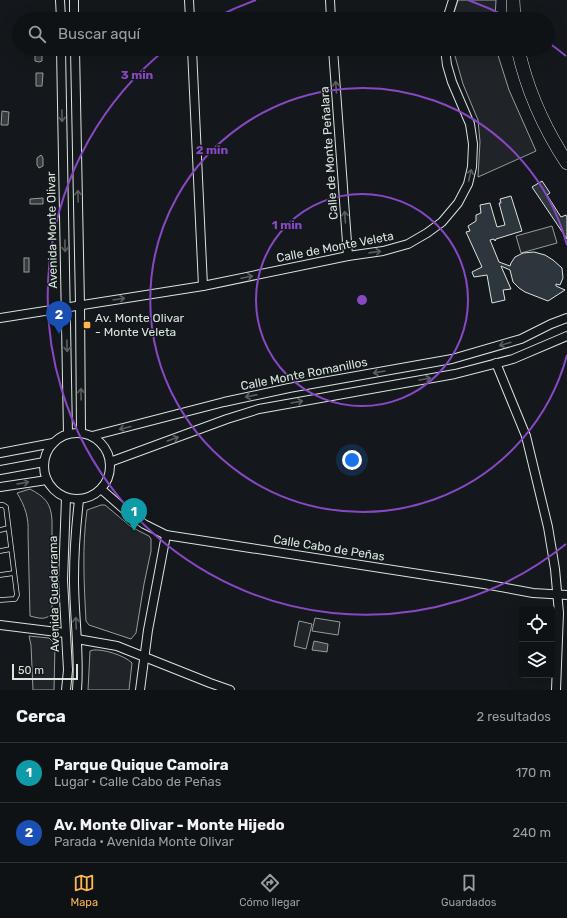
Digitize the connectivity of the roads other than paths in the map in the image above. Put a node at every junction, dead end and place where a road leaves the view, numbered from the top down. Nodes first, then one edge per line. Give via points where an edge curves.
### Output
1 (60, 0) edge
2 (74, 0) edge
3 (189, 0) edge
4 (330, 0) edge
5 (453, 0) edge
6 (513, 0) edge
7 (60, 12) edge
8 (74, 12) edge
9 (190, 12) edge
10 (331, 12) edge
11 (449, 12) edge
12 (514, 12) edge
13 (61, 56) edge
14 (75, 56) edge
15 (192, 56) edge
16 (334, 56) edge
17 (446, 56) edge
18 (519, 56) edge
19 (61, 68) junction
20 (75, 68) junction
21 (62, 91) junction
22 (76, 91) junction
23 (567, 163) edge
24 (348, 256) junction
25 (203, 286) junction
26 (80, 305) junction
27 (66, 307) junction
28 (0, 318) edge
29 (567, 318) edge
30 (567, 336) edge
31 (522, 339) junction
32 (527, 353) junction
33 (470, 354) junction
34 (496, 364) junction
35 (470, 370) junction
36 (82, 433) junction
37 (68, 434) junction
38 (92, 436) junction
39 (53, 443) junction
40 (0, 453) edge
41 (44, 462) junction
42 (110, 462) junction
43 (0, 470) edge
44 (47, 480) junction
45 (0, 488) edge
46 (102, 489) junction
47 (66, 498) junction
48 (79, 500) junction
49 (0, 506) edge
50 (8, 528) junction
51 (0, 530) edge
52 (166, 534) junction
53 (11, 549) junction
54 (0, 551) edge
55 (14, 573) junction
56 (0, 575) edge
57 (558, 594) junction
58 (567, 595) edge
59 (0, 600) edge
60 (0, 625) edge
61 (66, 633) junction
62 (78, 639) junction
63 (144, 657) junction
64 (66, 690) edge
65 (77, 690) edge
66 (140, 690) edge
67 (230, 690) edge
68 (556, 690) edge

1 - 7 street
2 - 8 street
3 - 9 street
4 - 10 street
5 - 11 street
6 - 12 main road
13 - 19 street, Avenida Monte Olivar
14 - 20 street
15 - 25 street
24 -> 16 street, Calle de Monte Peñalara
24 -> 17 street, Calle de Monte Veleta via 408,244 427,233 446,218 468,184 473,144 470,124 452,82
18 - 23 main road via 531,96
19 - 20 street
19 - 21 street, Avenida Monte Olivar
20 - 22 street
21 - 22 street
21 -> 27 street, Avenida Monte Olivar
26 -> 22 street
25 -> 24 street, Calle de Monte Veleta
26 -> 25 street, Calle de Monte Veleta
26 - 27 street, Calle de Monte Veleta
36 -> 26 street
27 - 28 street, Calle de Monte Veleta
27 -> 37 street, Avenida Monte Olivar
29 - 31 street, Calle Monte Romanillos
30 - 32 street
31 - 32 street via 528,343
31 -> 33 street, Calle Monte Romanillos
32 - 34 street
33 - 35 street via 467,360
33 -> 38 street, Calle Monte Romanillos via 231,400
34 - 35 street
34 - 57 street via 526,436 548,527
42 -> 35 street via 258,410
36 - 37 street
36 - 38 street
37 - 39 street
38 - 42 street via 104,447
39 - 40 street
39 - 41 street
41 - 43 street
41 - 44 street
42 - 46 street via 110,472
45 -> 44 street
44 - 47 street via 58,494
46 - 48 street
46 - 52 street, Calle Cabo de Peñas via 144,524
47 - 48 street
47 - 61 street, Avenida Guadarrama via 63,580
62 -> 48 street, Avenida Guadarrama via 74,580 75,528
49 - 50 lane via 6,507
50 - 51 lane
50 - 53 lane
52 - 57 street, Calle Cabo de Peñas via 533,593
52 - 63 street
53 - 54 lane
53 - 55 lane
55 - 56 lane
55 - 59 lane via 17,595 15,599
57 - 58 street, Calle Cabo de Peñas
57 - 68 street
60 - 61 street
61 - 64 street, Avenida Guadarrama
62 - 63 street via 118,646
62 - 65 street, Avenida Guadarrama
63 - 66 street
63 - 67 street

